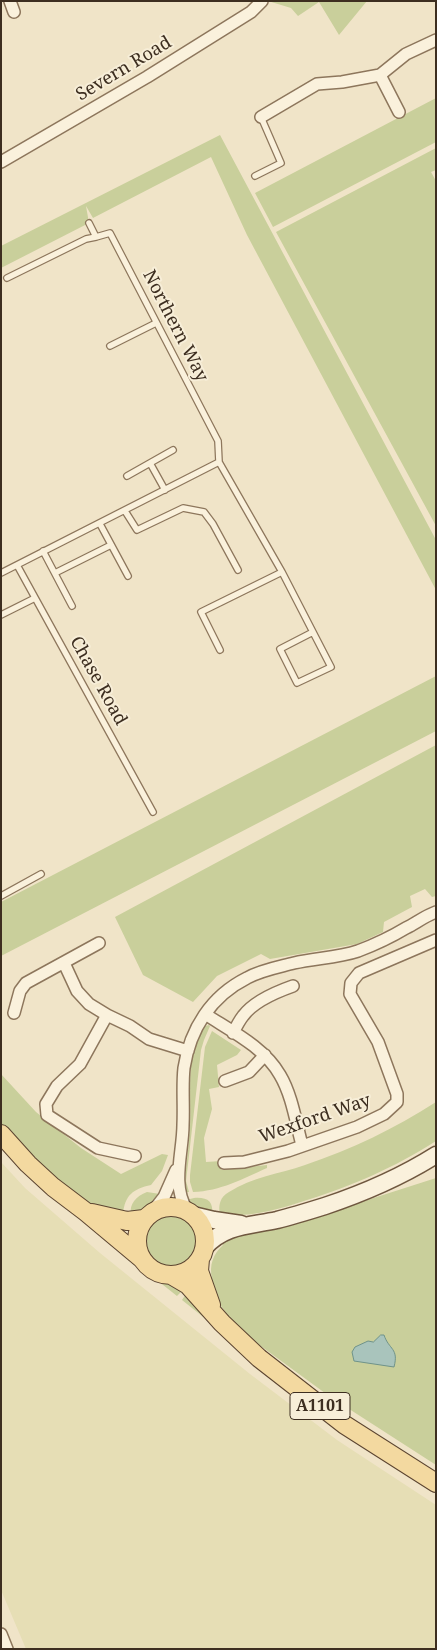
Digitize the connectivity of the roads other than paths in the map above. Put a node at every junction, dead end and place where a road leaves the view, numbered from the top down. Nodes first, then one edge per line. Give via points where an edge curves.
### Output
1 (262, 1) edge
2 (436, 40) edge
3 (380, 75) junction
4 (399, 112) dead end
5 (261, 117) joint
6 (1, 162) edge
7 (255, 176) dead end
8 (89, 223) dead end
9 (96, 237) junction
10 (7, 278) dead end
11 (156, 323) junction
12 (110, 346) dead end
13 (174, 450) dead end
14 (219, 462) junction
15 (150, 463) junction
16 (127, 476) dead end
17 (165, 490) junction
18 (125, 511) junction
19 (100, 524) junction
20 (111, 545) junction
21 (43, 551) junction
22 (17, 565) junction
23 (238, 570) dead end
24 (282, 572) junction
25 (1, 573) edge
26 (55, 573) junction
27 (128, 576) dead end
28 (35, 598) junction
29 (72, 606) dead end
30 (1, 615) edge
31 (313, 632) junction
32 (220, 650) dead end
33 (153, 812) dead end
34 (42, 874) dead end
35 (1, 896) edge
36 (436, 912) edge
37 (436, 940) edge
38 (100, 943) dead end
39 (64, 963) junction
40 (293, 986) dead end
41 (14, 1013) dead end
42 (205, 1014) junction
43 (107, 1015) junction
44 (233, 1033) junction
45 (188, 1051) junction
46 (265, 1055) junction
47 (225, 1081) dead end
48 (1, 1134) edge
49 (302, 1146) junction
50 (436, 1155) edge
51 (136, 1156) dead end
52 (180, 1161) junction
53 (224, 1163) dead end
54 (86, 1212) junction
55 (190, 1213) junction
56 (149, 1215) junction
57 (246, 1224) junction
58 (202, 1254) junction
59 (141, 1258) junction
60 (171, 1275) junction
61 (215, 1315) junction
62 (436, 1484) edge
63 (1, 1634) edge
64 (7, 1649) edge

1 - 6 street, Severn Road via 251,12 155,72
2 - 3 street via 406,54
3 - 4 street
3 - 5 street via 317,84
5 - 7 lane via 281,163
8 - 9 lane
9 - 10 lane
9 - 11 lane, Northern Way via 110,233
11 - 12 lane
11 - 14 lane, Northern Way via 218,441
13 - 15 lane
14 - 17 lane
14 - 24 lane, Northern Way
15 - 16 lane
15 - 17 lane
17 - 18 lane
18 - 19 lane
18 - 23 lane via 137,530 183,508 204,512
19 - 20 lane
19 - 21 lane
20 - 26 lane
20 - 27 lane
21 - 22 lane
21 - 26 lane
22 - 25 lane
22 - 28 lane, Chase Road
24 - 31 lane, Northern Way
24 - 32 lane via 201,612
26 - 29 lane
28 - 30 lane
28 - 33 lane, Chase Road
31 - 31 lane, Northern Way via 332,667 297,683 280,649
34 - 35 lane
36 - 42 street via 357,952 298,962 247,977 216,1000
37 - 49 street, Wexford Way via 359,973 351,983 350,994 378,1042 397,1102 384,1114 357,1127
38 - 39 street
39 - 41 street via 26,983 20,990
39 - 43 street via 77,991 89,1004
40 - 44 street via 277,991 255,1005 243,1015
42 - 44 street
42 - 45 street via 195,1028
43 - 45 street via 149,1039
43 - 51 street via 80,1064 57,1086 46,1104 48,1115 98,1148
44 - 46 street
45 - 52 street via 184,1069
46 - 47 street via 249,1072
46 - 49 street via 280,1075
48 - 54 main road via 53,1187
49 - 53 street, Wexford Way via 244,1162
50 - 57 main road via 370,1190 322,1207
52 - 55 street via 182,1202
52 - 56 street via 164,1197
54 - 56 main road via 127,1221
54 - 59 main road
55 - 56 main road via 176,1207 164,1207
55 - 57 main road
55 - 58 main road via 203,1230
56 - 59 main road via 136,1238
57 - 58 main road via 213,1238
58 - 60 main road via 187,1270
58 - 61 main road, A1101 via 200,1278
59 - 60 main road via 154,1270
60 - 61 main road, A1101 via 188,1286
61 - 62 main road, A1101 via 258,1358 345,1425
63 - 64 street

